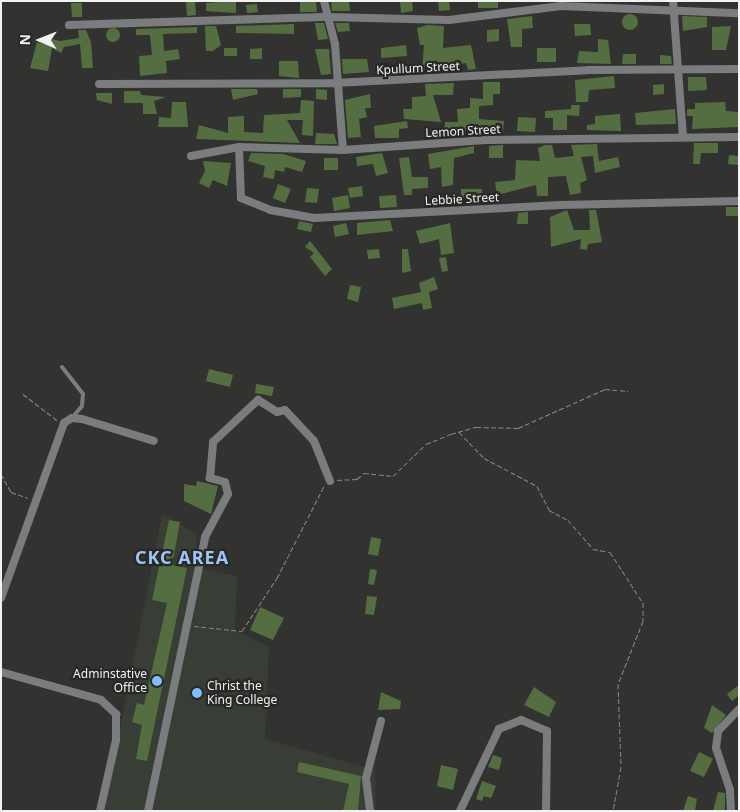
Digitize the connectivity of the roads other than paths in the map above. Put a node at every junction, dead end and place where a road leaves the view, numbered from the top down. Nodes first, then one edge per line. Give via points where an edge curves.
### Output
1 (324, 1) edge
2 (674, 1) edge
3 (674, 11) junction
4 (739, 13) edge
5 (329, 17) junction
6 (69, 25) dead end
7 (739, 69) edge
8 (681, 72) junction
9 (334, 83) junction
10 (99, 84) dead end
11 (683, 136) junction
12 (739, 137) edge
13 (239, 147) junction
14 (343, 150) junction
15 (191, 156) dead end
16 (739, 201) edge
17 (62, 367) dead end
18 (72, 418) junction
19 (154, 442) dead end
20 (330, 481) road end
21 (1, 598) edge
22 (1, 672) edge
23 (739, 709) edge
24 (381, 721) dead end
25 (149, 810) edge
26 (100, 811) edge
27 (370, 811) edge
28 (460, 811) edge
29 (546, 811) edge
30 (732, 811) edge

1 - 5 street
2 - 3 street
3 - 4 street
3 - 5 street via 561,6 449,20
3 - 8 street
5 - 6 street
5 - 9 street
7 - 8 street, Kpullum Street
8 - 9 street, Kpullum Street via 588,70
8 - 11 street
9 - 10 street, Kpullum Street
9 - 14 street
11 - 12 street, Lemon Street
11 - 14 street, Lemon Street via 486,140
13 - 14 street, Lemon Street
13 - 15 street, Lemon Street
13 - 16 street, Lebbie Street via 241,198 270,210 314,218 562,204
17 - 18 lane via 83,394 82,406
18 - 19 street
18 - 21 street via 62,426
20 - 25 street via 314,441 285,410 277,412 258,400 213,442 209,472 213,480 225,482 228,494 205,537 183,627
22 - 26 street via 101,700 116,714 116,740
23 - 30 street via 718,731 716,748 730,790
24 - 27 street via 366,778
28 - 29 street via 499,729 521,720 547,731

